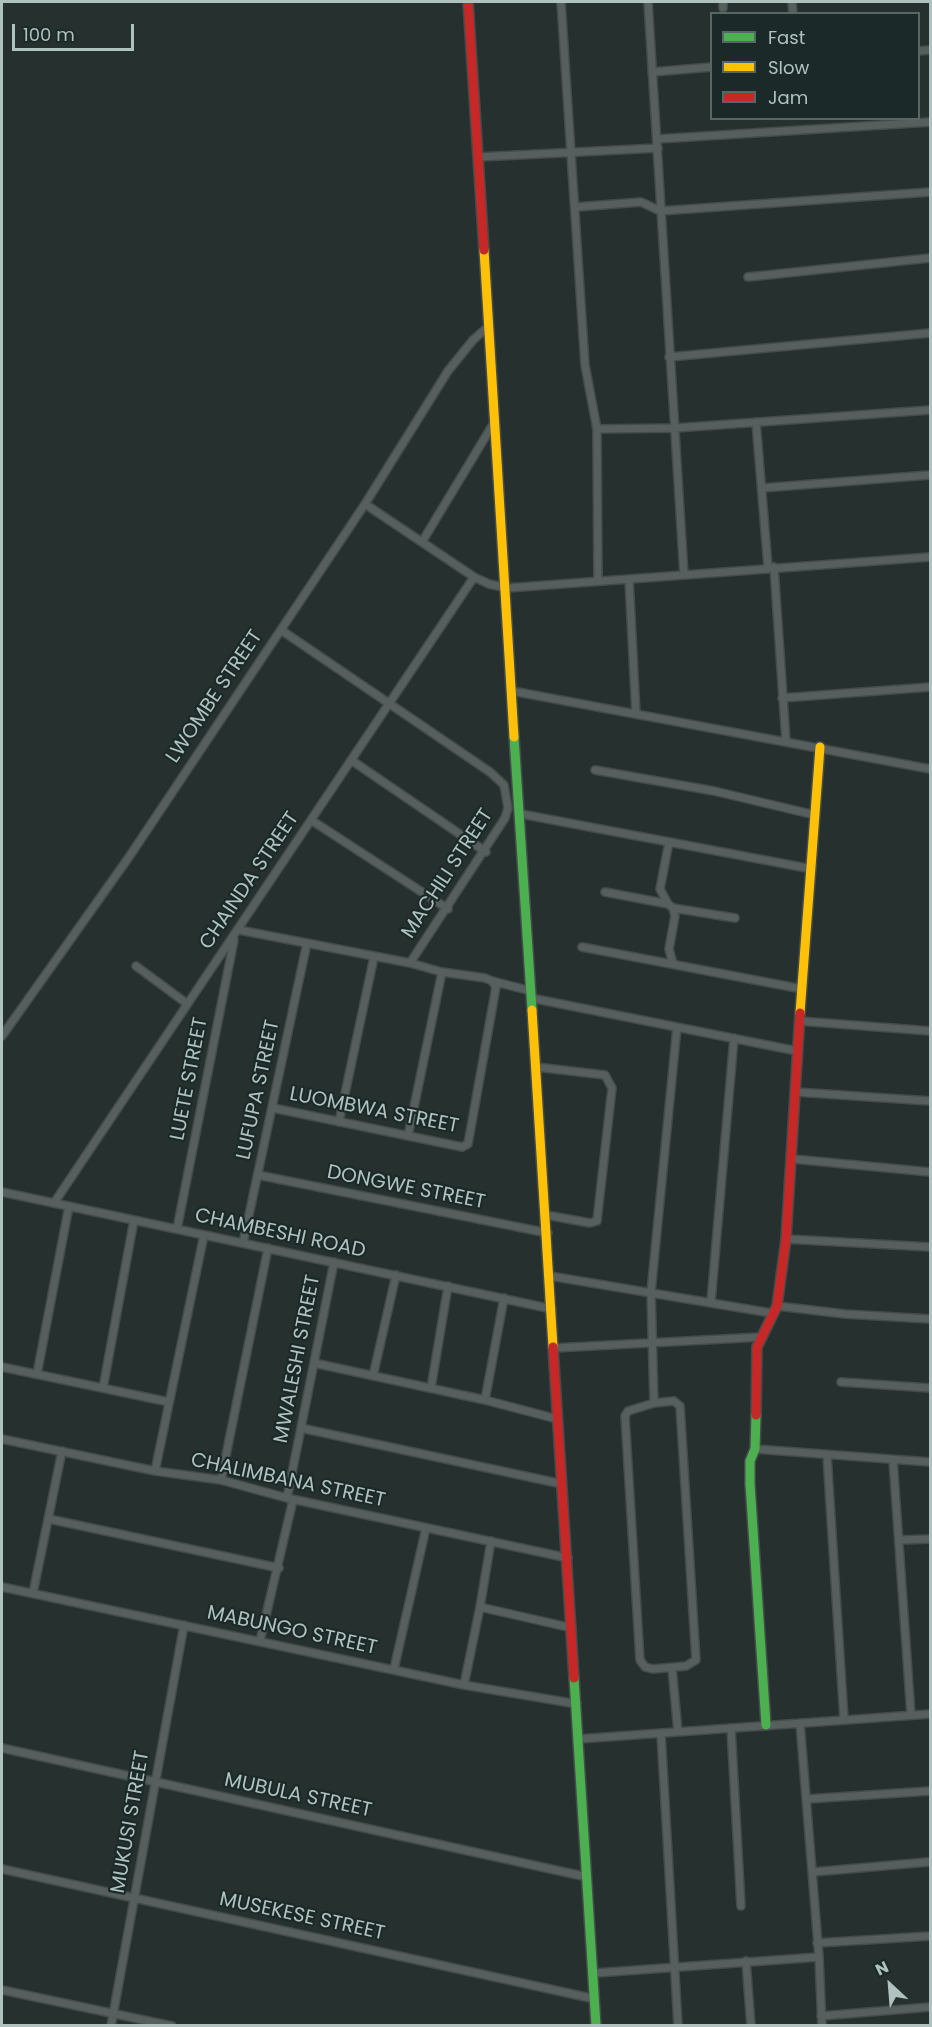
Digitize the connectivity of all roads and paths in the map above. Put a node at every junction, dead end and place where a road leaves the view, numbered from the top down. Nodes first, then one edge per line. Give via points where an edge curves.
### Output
1 (468, 2) edge
2 (561, 2) edge
3 (648, 2) edge
4 (710, 67) edge
5 (652, 72) junction
6 (930, 122) edge
7 (657, 139) junction
8 (658, 148) junction
9 (572, 154) junction
10 (478, 157) junction
11 (930, 192) edge
12 (576, 207) junction
13 (660, 211) junction
14 (930, 258) edge
15 (748, 277) dead end
16 (489, 326) junction
17 (930, 333) edge
18 (669, 357) junction
19 (930, 410) edge
20 (495, 420) junction
21 (756, 422) junction
22 (675, 428) junction
23 (597, 429) junction
24 (930, 475) edge
25 (762, 488) junction
26 (365, 504) junction
27 (422, 542) junction
28 (930, 557) edge
29 (771, 567) junction
30 (684, 575) junction
31 (474, 577) junction
32 (629, 579) junction
33 (598, 581) junction
34 (507, 588) junction
35 (281, 630) junction
36 (930, 687) edge
37 (512, 691) junction
38 (782, 698) junction
39 (388, 704) junction
40 (636, 714) junction
41 (786, 741) junction
42 (820, 747) junction
43 (351, 760) junction
44 (930, 769) edge
45 (596, 770) dead end
46 (508, 804) junction
47 (521, 812) junction
48 (815, 815) junction
49 (310, 819) junction
50 (669, 842) junction
51 (486, 852) junction
52 (812, 869) junction
53 (605, 892) dead end
54 (670, 906) junction
55 (448, 909) junction
56 (735, 918) dead end
57 (237, 933) junction
58 (307, 943) junction
59 (582, 947) dead end
60 (374, 957) junction
61 (410, 963) junction
62 (673, 964) junction
63 (135, 966) dead end
64 (442, 972) junction
65 (492, 981) junction
66 (802, 989) junction
67 (531, 995) junction
68 (186, 1003) junction
69 (799, 1021) junction
70 (677, 1027) junction
71 (930, 1031) edge
72 (2, 1036) edge
73 (734, 1038) junction
74 (797, 1051) junction
75 (536, 1067) junction
76 (796, 1092) junction
77 (930, 1101) edge
78 (273, 1108) junction
79 (339, 1122) junction
80 (408, 1136) junction
81 (793, 1159) junction
82 (930, 1172) edge
83 (258, 1175) junction
84 (2, 1192) edge
85 (54, 1203) junction
86 (69, 1206) junction
87 (546, 1215) junction
88 (134, 1220) junction
89 (177, 1229) junction
90 (548, 1233) junction
91 (204, 1235) junction
92 (786, 1239) junction
93 (243, 1243) junction
94 (930, 1247) edge
95 (268, 1248) junction
96 (334, 1262) junction
97 (396, 1275) junction
98 (550, 1276) junction
99 (448, 1286) junction
100 (651, 1292) junction
101 (504, 1298) junction
102 (711, 1302) junction
103 (552, 1309) junction
104 (774, 1310) junction
105 (930, 1319) edge
106 (761, 1337) junction
107 (651, 1344) junction
108 (554, 1348) junction
109 (314, 1363) junction
110 (2, 1366) edge
111 (37, 1374) junction
112 (373, 1376) junction
113 (841, 1382) dead end
114 (103, 1388) junction
115 (431, 1388) junction
116 (930, 1388) edge
117 (485, 1400) junction
118 (169, 1402) junction
119 (654, 1402) junction
120 (557, 1419) junction
121 (301, 1428) junction
122 (2, 1439) edge
123 (754, 1449) junction
124 (62, 1451) junction
125 (827, 1456) junction
126 (893, 1460) junction
127 (930, 1462) edge
128 (155, 1470) junction
129 (221, 1480) junction
130 (562, 1484) junction
131 (290, 1499) junction
132 (49, 1519) junction
133 (426, 1528) junction
134 (930, 1539) edge
135 (900, 1540) junction
136 (491, 1541) junction
137 (567, 1558) junction
138 (279, 1568) junction
139 (2, 1587) edge
140 (33, 1593) junction
141 (480, 1607) junction
142 (184, 1625) junction
143 (572, 1628) junction
144 (260, 1641) junction
145 (672, 1668) junction
146 (394, 1670) junction
147 (464, 1685) junction
148 (577, 1704) junction
149 (930, 1714) edge
150 (911, 1715) junction
151 (843, 1719) junction
152 (800, 1723) junction
153 (766, 1725) junction
154 (731, 1728) junction
155 (678, 1732) junction
156 (661, 1733) junction
157 (578, 1739) junction
158 (2, 1748) edge
159 (155, 1781) junction
160 (930, 1791) edge
161 (807, 1799) junction
162 (928, 1862) dead end
163 (2, 1869) edge
164 (813, 1872) junction
165 (587, 1877) junction
166 (135, 1898) junction
167 (741, 1906) dead end
168 (930, 1936) edge
169 (818, 1943) junction
170 (819, 1957) junction
171 (746, 1961) junction
172 (674, 1966) junction
173 (594, 1973) junction
174 (2, 1990) edge
175 (595, 1999) junction
176 (930, 2007) edge
177 (113, 2013) junction
178 (821, 2016) junction
179 (111, 2025) edge
180 (172, 2025) edge
181 (596, 2025) edge
182 (678, 2025) edge
183 (751, 2025) edge
184 (822, 2025) edge

1 - 10 street
2 - 9 street
3 - 5 street
4 - 5 street
5 - 7 street
6 - 7 street
7 - 8 street
8 - 9 street
8 - 13 street
9 - 10 street
9 - 12 street
10 - 16 street
11 - 13 street
12 - 13 street via 641,202
12 - 23 street via 585,365
13 - 18 street
14 - 15 street
16 - 20 street
16 - 26 street, LWOMBE STREET via 448,371
17 - 18 street
18 - 22 street
19 - 21 street
20 - 27 street
20 - 34 street
21 - 22 street
21 - 25 street
22 - 23 street
22 - 30 street
23 - 33 street
24 - 25 street
25 - 29 street
26 - 27 street
26 - 35 street, LWOMBE STREET
27 - 31 street
28 - 29 street
29 - 30 street
29 - 38 street
30 - 32 street
31 - 34 street
31 - 39 street, CHAINDA STREET
32 - 33 street
32 - 40 street
33 - 34 street
34 - 37 street
35 - 39 street
35 - 72 street, LWOMBE STREET via 129,857
36 - 38 street
37 - 40 street
37 - 47 street
38 - 41 street
39 - 43 street, CHAINDA STREET
39 - 46 street via 490,772 504,785
40 - 41 street
41 - 42 street
42 - 44 street
42 - 48 street
43 - 49 street, CHAINDA STREET
43 - 51 street
45 - 48 street via 714,791
46 - 47 street
46 - 51 street, MACHILI STREET via 505,818
47 - 50 street
47 - 67 street
48 - 52 street
49 - 55 street
49 - 57 street, CHAINDA STREET
50 - 52 street
50 - 54 street via 660,889
51 - 55 street, MACHILI STREET
52 - 66 street
53 - 54 street
54 - 56 street
54 - 62 street via 675,916 669,950
55 - 61 street, MACHILI STREET
57 - 58 street
57 - 68 street, CHAINDA STREET
57 - 89 street, LUETE STREET
58 - 60 street
58 - 78 street, LUFUPA STREET
59 - 62 street
60 - 61 street
60 - 79 street
61 - 64 street
62 - 66 street
63 - 68 street
64 - 65 street
64 - 80 street
65 - 67 street
65 - 80 street, LUOMBWA STREET via 496,995 468,1144 462,1147
66 - 69 street
67 - 70 street
67 - 75 street
68 - 85 street, CHAINDA STREET
69 - 71 street
69 - 74 street
70 - 73 street
70 - 100 street
73 - 74 street
73 - 102 street
74 - 76 street
75 - 87 street
75 - 87 street via 605,1075 612,1088 597,1221
76 - 77 street
76 - 81 street
78 - 79 street, LUOMBWA STREET
78 - 83 street, LUFUPA STREET
79 - 80 street, LUOMBWA STREET
81 - 82 street
81 - 92 street
83 - 90 street, DONGWE STREET
83 - 93 street, LUFUPA STREET
84 - 85 street, CHAMBESHI ROAD
85 - 86 street, CHAMBESHI ROAD
86 - 88 street, CHAMBESHI ROAD
86 - 111 street
87 - 90 street
88 - 89 street, CHAMBESHI ROAD
88 - 114 street
89 - 91 street, CHAMBESHI ROAD
90 - 98 street
91 - 93 street, CHAMBESHI ROAD
91 - 118 street
92 - 94 street
92 - 104 street
93 - 95 street, CHAMBESHI ROAD
95 - 96 street, CHAMBESHI ROAD
95 - 129 street
96 - 97 street, CHAMBESHI ROAD
96 - 109 street, MWALESHI STREET
97 - 99 street, CHAMBESHI ROAD
97 - 112 street
98 - 100 street
98 - 103 street
99 - 101 street, CHAMBESHI ROAD
99 - 115 street
100 - 102 street
100 - 107 street
101 - 103 street, CHAMBESHI ROAD
101 - 117 street
102 - 104 street
103 - 108 street
104 - 105 street
104 - 106 street
106 - 107 street
106 - 123 street via 757,1347
107 - 108 street
107 - 119 street
108 - 120 street
109 - 112 street
109 - 121 street, MWALESHI STREET
110 - 111 street
111 - 114 street
112 - 115 street
113 - 116 street
114 - 118 street
115 - 117 street
117 - 120 street
118 - 128 street
119 - 145 street via 674,1401 680,1406 696,1660
119 - 145 street via 628,1411 625,1416 627,1494 640,1660 653,1669
120 - 130 street
121 - 130 street
121 - 131 street, MWALESHI STREET
122 - 124 street, CHALIMBANA STREET
123 - 125 street
123 - 153 street via 750,1484
124 - 128 street, CHALIMBANA STREET
124 - 132 street
125 - 126 street
125 - 151 street
126 - 127 street
126 - 135 street
128 - 129 street, CHALIMBANA STREET
129 - 131 street, CHALIMBANA STREET
130 - 137 street
131 - 133 street, CHALIMBANA STREET
131 - 138 street, MWALESHI STREET
132 - 138 street
132 - 140 street
133 - 136 street, CHALIMBANA STREET
133 - 146 street
134 - 135 street
135 - 150 street
136 - 137 street, CHALIMBANA STREET
136 - 141 street
137 - 143 street
138 - 144 street, MWALESHI STREET
139 - 140 street, MABUNGO STREET
140 - 142 street, MABUNGO STREET
141 - 143 street
141 - 147 street
142 - 144 street, MABUNGO STREET
142 - 159 street, MUKUSI STREET
143 - 148 street
144 - 146 street, MABUNGO STREET
145 - 155 street
146 - 147 street, MABUNGO STREET
147 - 148 street, MABUNGO STREET
148 - 157 street
149 - 150 street
150 - 151 street
151 - 152 street
152 - 153 street
152 - 161 street
153 - 154 street
154 - 155 street
154 - 167 street
155 - 156 street
156 - 157 street
156 - 172 street
157 - 165 street
158 - 159 street, MUBULA STREET
159 - 165 street, MUBULA STREET
159 - 166 street, MUKUSI STREET
160 - 161 street
161 - 164 street
162 - 164 street
163 - 166 street, MUSEKESE STREET
164 - 169 street
165 - 173 street
166 - 175 street, MUSEKESE STREET
166 - 177 street, MUKUSI STREET
168 - 169 street
169 - 170 street
170 - 171 street
170 - 178 street
171 - 172 street
171 - 183 street
172 - 173 street
172 - 182 street
173 - 175 street
174 - 177 street
175 - 181 street
176 - 178 street
177 - 179 street, MUKUSI STREET
177 - 180 street
178 - 184 street

